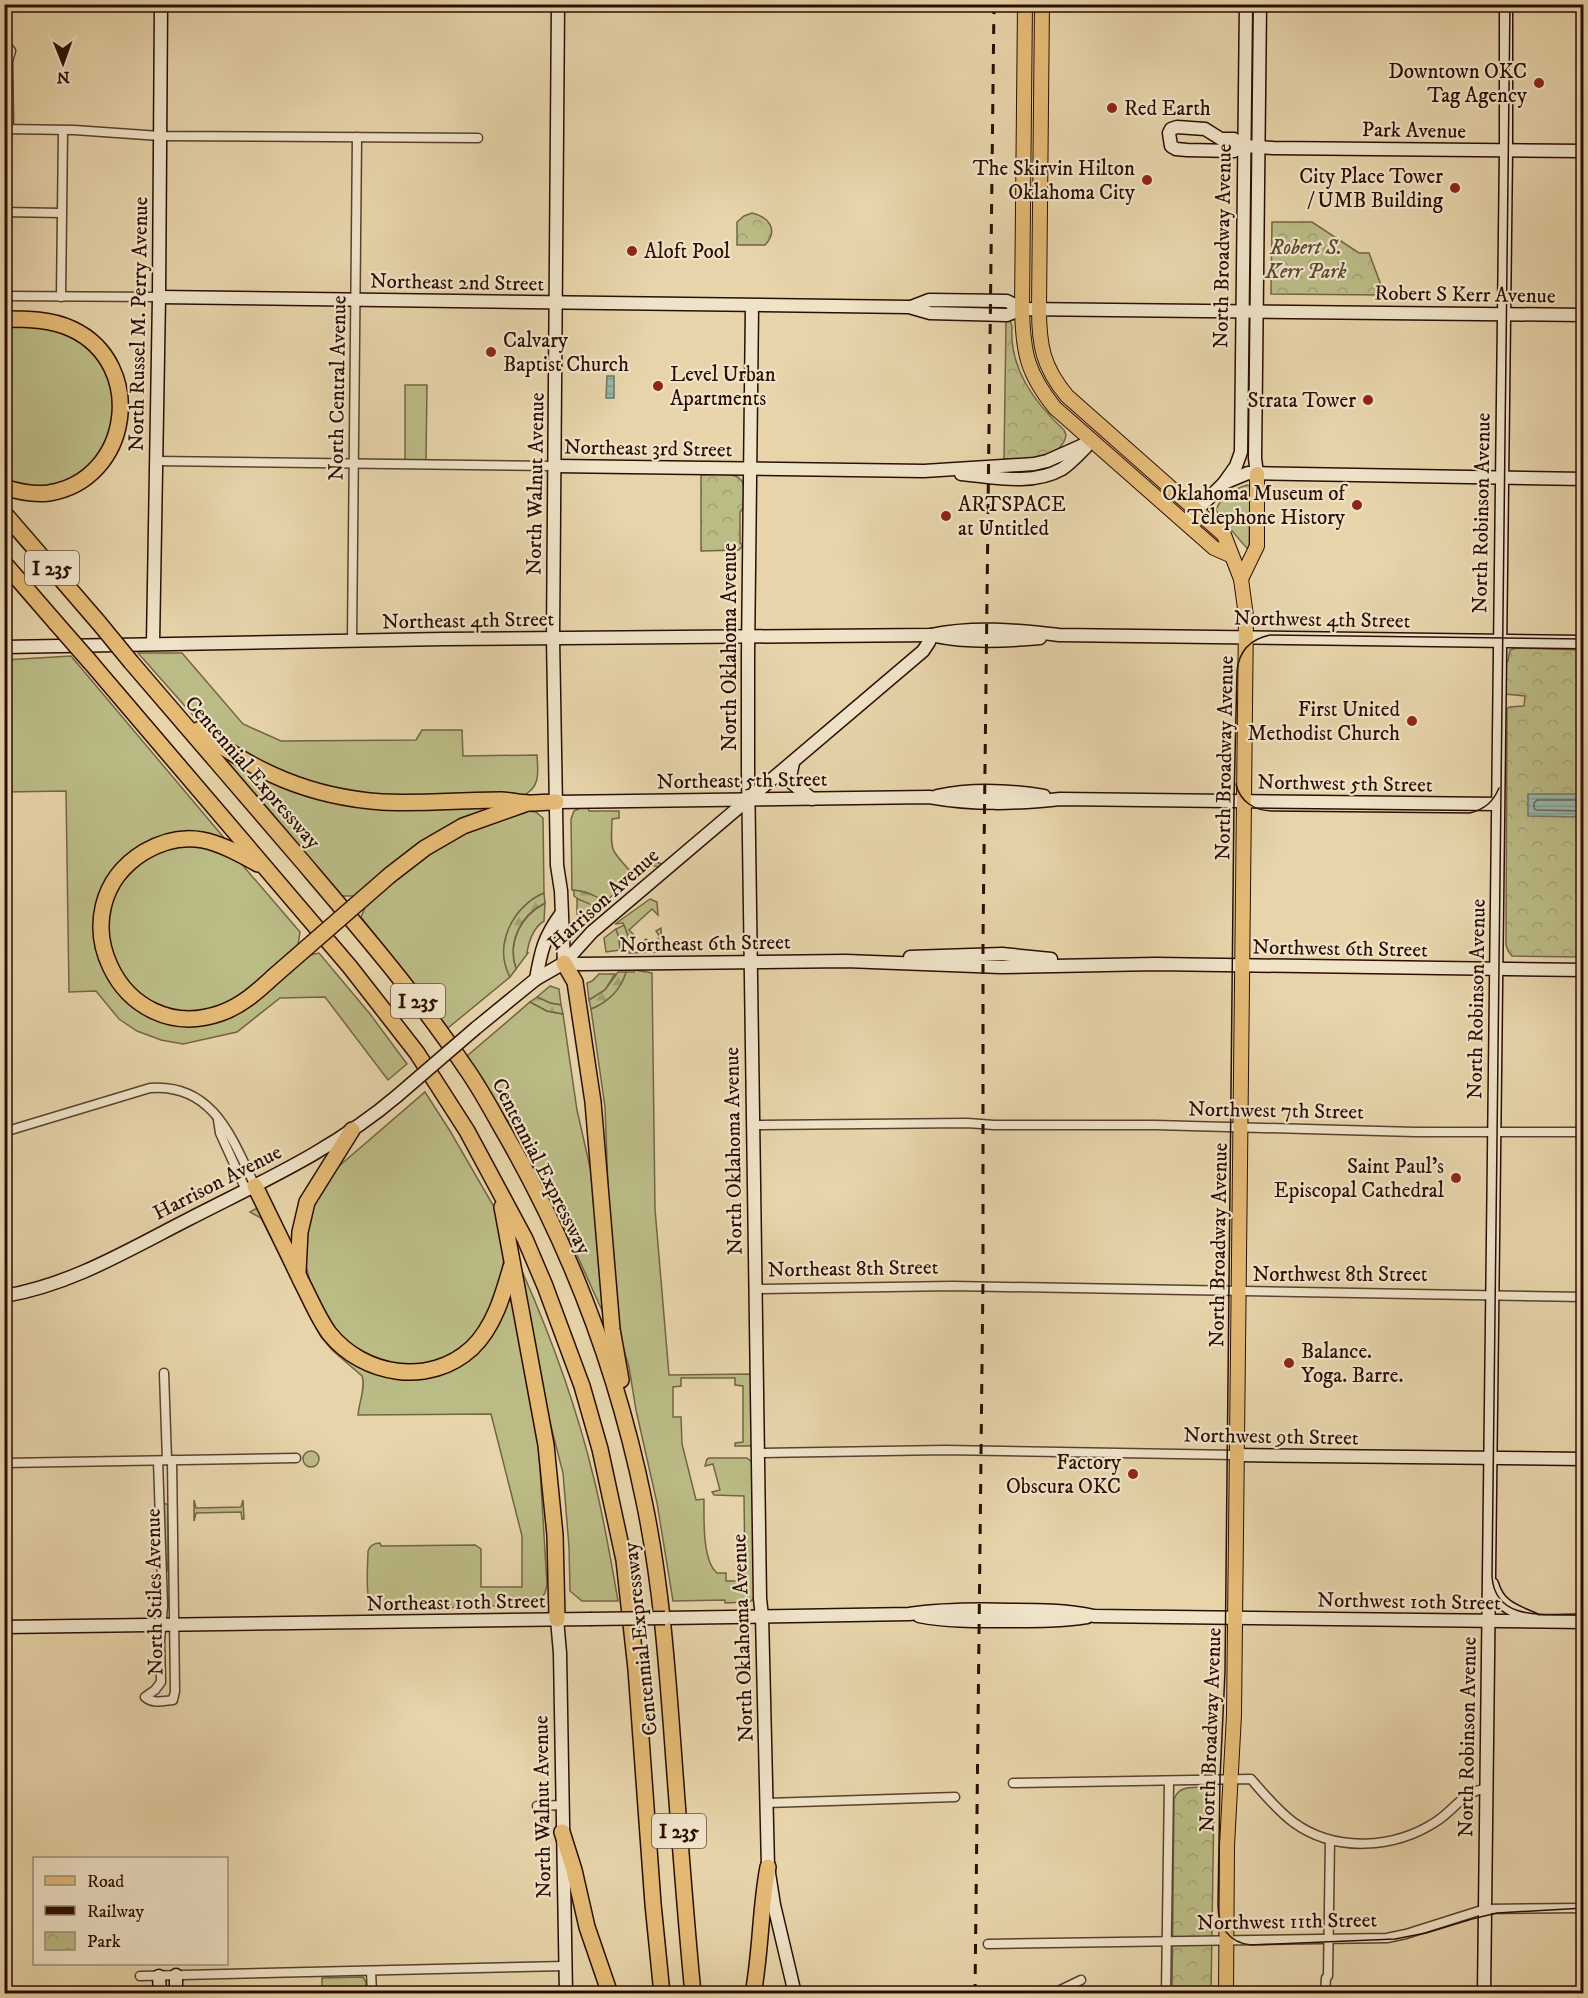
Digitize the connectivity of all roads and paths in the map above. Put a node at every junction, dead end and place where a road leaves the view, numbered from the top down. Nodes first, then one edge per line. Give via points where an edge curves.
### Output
1 (161, 4) edge
2 (558, 4) edge
3 (1025, 4) edge
4 (1042, 4) edge
5 (1246, 4) edge
6 (1260, 4) edge
7 (1506, 4) edge
8 (4, 42) edge
9 (6, 63) edge
10 (7, 129) edge
11 (63, 130) junction
12 (160, 136) junction
13 (357, 137) junction
14 (478, 138) dead end
15 (1245, 146) junction
16 (1259, 147) junction
17 (1506, 150) junction
18 (1584, 151) edge
19 (1023, 168) junction
20 (1040, 178) junction
21 (4, 212) edge
22 (61, 213) junction
23 (4, 296) edge
24 (61, 297) junction
25 (159, 297) junction
26 (356, 301) junction
27 (555, 303) junction
28 (752, 306) junction
29 (1022, 309) junction
30 (1039, 309) junction
31 (1242, 311) junction
32 (1257, 311) junction
33 (1503, 313) junction
34 (1584, 315) edge
35 (4, 319) edge
36 (1103, 430) junction
37 (1092, 441) junction
38 (156, 461) junction
39 (354, 464) junction
40 (555, 466) junction
41 (750, 468) junction
42 (924, 471) junction
43 (1257, 474) junction
44 (1501, 477) junction
45 (1584, 479) edge
46 (1224, 483) junction
47 (4, 487) edge
48 (4, 513) edge
49 (1199, 513) junction
50 (1188, 525) junction
51 (1230, 555) junction
52 (4, 563) edge
53 (1241, 579) junction
54 (931, 634) junction
55 (748, 636) junction
56 (553, 638) junction
57 (1246, 638) junction
58 (352, 640) junction
59 (1499, 641) junction
60 (1584, 642) edge
61 (153, 643) junction
62 (4, 647) edge
63 (172, 710) junction
64 (793, 763) junction
65 (929, 797) junction
66 (812, 799) junction
67 (1060, 799) junction
68 (748, 800) junction
69 (1244, 801) junction
70 (556, 802) junction
71 (528, 803) junction
72 (1013, 804) joint
73 (1497, 804) junction
74 (267, 869) junction
75 (561, 914) junction
76 (750, 961) junction
77 (1002, 961) joint
78 (564, 963) junction
79 (1242, 966) junction
80 (1496, 969) junction
81 (1584, 970) edge
82 (536, 978) junction
83 (753, 1125) junction
84 (1240, 1128) junction
85 (352, 1130) junction
86 (4, 1132) edge
87 (1494, 1132) junction
88 (1584, 1132) edge
89 (250, 1188) junction
90 (499, 1189) junction
91 (513, 1261) junction
92 (298, 1275) junction
93 (953, 1286) joint
94 (754, 1289) junction
95 (1239, 1292) junction
96 (1492, 1295) junction
97 (4, 1296) edge
98 (1584, 1297) edge
99 (164, 1373) dead end
100 (757, 1453) junction
101 (634, 1454) junction
102 (1237, 1455) junction
103 (296, 1458) dead end
104 (1490, 1458) junction
105 (1584, 1459) edge
106 (166, 1461) junction
107 (4, 1463) edge
108 (1489, 1576) junction
109 (762, 1616) junction
110 (1235, 1617) junction
111 (557, 1619) junction
112 (1488, 1621) junction
113 (1540, 1622) junction
114 (1584, 1622) edge
115 (161, 1625) junction
116 (175, 1625) junction
117 (4, 1627) edge
118 (1231, 1779) junction
119 (1169, 1782) junction
120 (1013, 1784) dead end
121 (1486, 1789) junction
122 (955, 1797) dead end
123 (767, 1803) junction
124 (562, 1805) junction
125 (537, 1806) dead end
126 (562, 1832) junction
127 (1330, 1840) junction
128 (768, 1867) junction
129 (1584, 1908) edge
130 (1485, 1909) junction
131 (1328, 1939) junction
132 (1227, 1940) junction
133 (1167, 1941) junction
134 (988, 1944) dead end
135 (565, 1966) junction
136 (372, 1971) junction
137 (176, 1975) junction
138 (140, 1976) dead end
139 (159, 1976) junction
140 (1081, 1980) dead end
141 (160, 1994) edge
142 (176, 1994) edge
143 (372, 1994) edge
144 (566, 1994) edge
145 (610, 1994) edge
146 (662, 1994) edge
147 (693, 1994) edge
148 (753, 1994) edge
149 (795, 1994) edge
150 (1052, 1994) edge
151 (1166, 1994) edge
152 (1226, 1994) edge
153 (1325, 1994) edge
154 (1484, 1994) edge

1 - 12 street, North Russel M. Perry Avenue
2 - 27 street, North Walnut Avenue
3 - 19 main road
4 - 20 main road, North Broadway Avenue
5 - 15 street, North Broadway Avenue
6 - 16 street, North Broadway Avenue
7 - 17 street, North Robinson Avenue
8 - 9 street via 11,51
9 - 10 street
10 - 11 street
11 - 12 street
11 - 22 street
12 - 13 street
12 - 25 street, North Russel M. Perry Avenue
13 - 14 street
13 - 26 street, North Central Avenue
15 - 15 street, Park Avenue via 1200,127 1177,127 1169,133 1171,146 1176,149 1234,151
15 - 16 street, Park Avenue
15 - 31 street, North Broadway Avenue
16 - 17 street, Park Avenue
16 - 32 street, North Broadway Avenue
17 - 18 street, Park Avenue
17 - 33 street, North Robinson Avenue
19 - 20 main road
19 - 29 main road
20 - 30 main road, North Broadway Avenue
21 - 22 street
22 - 24 street
23 - 24 street, Northeast 2nd Street
24 - 25 street, Northeast 2nd Street
25 - 26 street, Northeast 2nd Street
25 - 38 street, North Russel M. Perry Avenue
26 - 27 street, Northeast 2nd Street
26 - 39 street, North Central Avenue
27 - 28 street, Northeast 2nd Street
27 - 40 street, North Walnut Avenue
28 - 29 street, Northeast 2nd Street via 909,307 929,300 1008,301
28 - 41 street, North Oklahoma Avenue
29 - 30 street, Robert S Kerr Avenue
29 - 37 main road via 1027,362 1038,386 1055,408
30 - 31 street, Robert S Kerr Avenue
30 - 36 main road, North Broadway Avenue via 1040,342 1049,371 1067,396
31 - 32 street, Robert S Kerr Avenue
31 - 46 street, North Broadway Avenue via 1241,452
32 - 33 street, Robert S Kerr Avenue
32 - 43 street, North Broadway Avenue
33 - 34 street, Robert S Kerr Avenue
33 - 44 street, North Robinson Avenue
35 - 47 highway via 49,321 89,339 111,366 121,406 118,431 107,455 80,481 49,493 25,493
36 - 37 street, Northeast 3rd Street
36 - 49 main road, North Broadway Avenue
37 - 42 street, Northeast 3rd Street via 1034,464
37 - 42 street, Northeast 3rd Street via 1069,463 1044,476 1005,478
37 - 50 main road
38 - 39 street, Northeast 3rd Street
38 - 61 street, North Russel M. Perry Avenue
39 - 40 street, Northeast 3rd Street
39 - 58 street, North Central Avenue
40 - 41 street, Northeast 3rd Street
40 - 56 street, North Walnut Avenue
41 - 42 street, Northeast 3rd Street
41 - 55 street, North Oklahoma Avenue
43 - 44 street
43 - 46 street via 1248,473
43 - 49 street
43 - 53 main road via 1257,546
44 - 45 street
44 - 59 street, North Robinson Avenue
46 - 49 street
48 - 63 highway, Centennial Expressway / I 235, bridge
49 - 50 street
49 - 51 main road, North Broadway Avenue via 1224,535
50 - 51 main road via 1214,548
51 - 53 main road, North Broadway Avenue
52 - 74 highway, Centennial Expressway / I 235, bridge
53 - 57 main road, North Broadway Avenue
54 - 55 street, Northeast 4th Street
54 - 57 street, Northwest 4th Street via 1018,630 1059,635
54 - 64 street, Harrison Avenue via 923,651
55 - 56 street, Northeast 4th Street
55 - 68 street, North Oklahoma Avenue
56 - 58 street, Northeast 4th Street
56 - 70 street, North Walnut Avenue
57 - 59 street, Northwest 4th Street
57 - 69 main road, North Broadway Avenue
58 - 61 street, Northeast 4th Street
59 - 60 street, Northwest 4th Street
59 - 73 street, North Robinson Avenue
61 - 62 street, Northeast 4th Street
63 - 71 highway via 250,765 321,792 384,802
63 - 101 highway, Centennial Expressway / I 235 via 391,965 468,1070 538,1193 569,1260 611,1375
64 - 66 street via 792,783
64 - 68 street, Harrison Avenue
65 - 66 street, Northeast 5th Street
65 - 67 street, Northeast 5th Street via 961,790 1013,791
65 - 72 street, Northeast 5th Street via 960,803
66 - 68 street, Northeast 5th Street
67 - 69 street, Northwest 5th Street
67 - 72 street, Northwest 5th Street
68 - 70 street, Northeast 5th Street
68 - 76 street, North Oklahoma Avenue
68 - 78 street, Harrison Avenue via 592,932
69 - 73 street, Northwest 5th Street
69 - 79 main road, North Broadway Avenue
70 - 71 highway
70 - 75 street, North Walnut Avenue
71 - 74 highway, bridge via 463,826 425,848 273,978 243,1002 221,1013 199,1018 167,1016 142,1004 123,988 109,966 101,939 103,909 117,876 136,857 162,843 207,840
73 - 80 street, North Robinson Avenue
74 - 90 highway, Centennial Expressway / I 235 via 417,1053
75 - 78 street, North Walnut Avenue
75 - 82 street via 549,931
76 - 77 street, Northeast 6th Street via 951,955
76 - 78 street, Northeast 6th Street
76 - 83 street, North Oklahoma Avenue
77 - 79 street, Northwest 6th Street
78 - 82 street, Harrison Avenue
78 - 101 highway via 575,982 593,1102 612,1329
79 - 80 street, Northwest 6th Street
79 - 84 main road, North Broadway Avenue
80 - 81 street, Northwest 6th Street
80 - 87 street, North Robinson Avenue
82 - 85 street, Harrison Avenue, bridge
83 - 84 street, Northwest 7th Street via 967,1123
83 - 94 street, North Oklahoma Avenue
84 - 87 street, Northwest 7th Street
84 - 95 main road, North Broadway Avenue
85 - 89 street, Harrison Avenue
85 - 92 highway via 307,1202 300,1232
86 - 89 street via 143,1090 175,1088 198,1098 227,1128
87 - 88 street, Northwest 7th Street
87 - 96 street, North Robinson Avenue
89 - 92 highway
89 - 97 street, Harrison Avenue via 90,1269
90 - 91 highway
90 - 146 highway, Centennial Expressway / I 235 via 564,1332 600,1449 615,1516 636,1669
91 - 92 highway via 494,1318 473,1347 446,1365 418,1372 381,1369 350,1353 329,1333
91 - 111 highway via 546,1445 555,1535
93 - 94 street, Northeast 8th Street
93 - 95 street, Northwest 8th Street
94 - 100 street, North Oklahoma Avenue
95 - 96 street, Northwest 8th Street
95 - 102 main road, North Broadway Avenue
96 - 98 street, Northwest 8th Street
96 - 104 street, North Robinson Avenue
99 - 106 street, North Stiles Avenue
100 - 102 street, Northwest 9th Street via 958,1450
100 - 109 street, North Oklahoma Avenue
101 - 147 highway, Centennial Expressway / I 235 via 659,1589 668,1668
102 - 104 street, Northwest 9th Street
102 - 110 main road, North Broadway Avenue
103 - 106 street
104 - 105 street, Northwest 9th Street
104 - 108 street, North Robinson Avenue
106 - 107 street
106 - 115 street, North Stiles Avenue
106 - 116 street, North Stiles Avenue
108 - 112 street, North Robinson Avenue
108 - 113 street via 1502,1604
109 - 110 street, Northeast 10th Street via 979,1609 1069,1611 1094,1616
109 - 111 street, Northeast 10th Street, bridge
109 - 123 street, North Oklahoma Avenue
110 - 112 street, Northwest 10th Street
110 - 118 main road, North Broadway Avenue
111 - 116 street, Northeast 10th Street
111 - 124 street, North Walnut Avenue
112 - 113 street, Northwest 10th Street
112 - 121 street, North Robinson Avenue
113 - 114 street, Northwest 10th Street
115 - 116 street, Northeast 10th Street
115 - 116 street, North Stiles Avenue via 161,1682 145,1697 158,1702 173,1700 176,1691
115 - 117 street, Northeast 10th Street
118 - 119 street
118 - 127 street via 1251,1779 1293,1821
118 - 132 main road, North Broadway Avenue
119 - 120 street
119 - 133 street
121 - 127 street via 1471,1792 1436,1822 1400,1838 1359,1844
121 - 130 street, North Robinson Avenue
122 - 123 street
123 - 128 street, North Oklahoma Avenue
124 - 125 street
124 - 126 street, North Walnut Avenue
126 - 135 street, North Walnut Avenue
126 - 145 highway via 587,1927
127 - 131 street
128 - 148 highway
128 - 149 street, North Oklahoma Avenue
129 - 130 street, Northwest 11th Street
130 - 131 street, Northwest 11th Street via 1404,1935
130 - 154 street, North Robinson Avenue
131 - 132 street, Northwest 11th Street
131 - 153 street
132 - 133 street, Northwest 11th Street
132 - 152 main road, North Broadway Avenue
133 - 134 street, Northwest 11th Street
133 - 151 street
135 - 136 street
135 - 144 street, North Walnut Avenue
136 - 137 street
136 - 143 street
137 - 139 street
137 - 142 street
138 - 139 street
139 - 141 street
140 - 150 street

